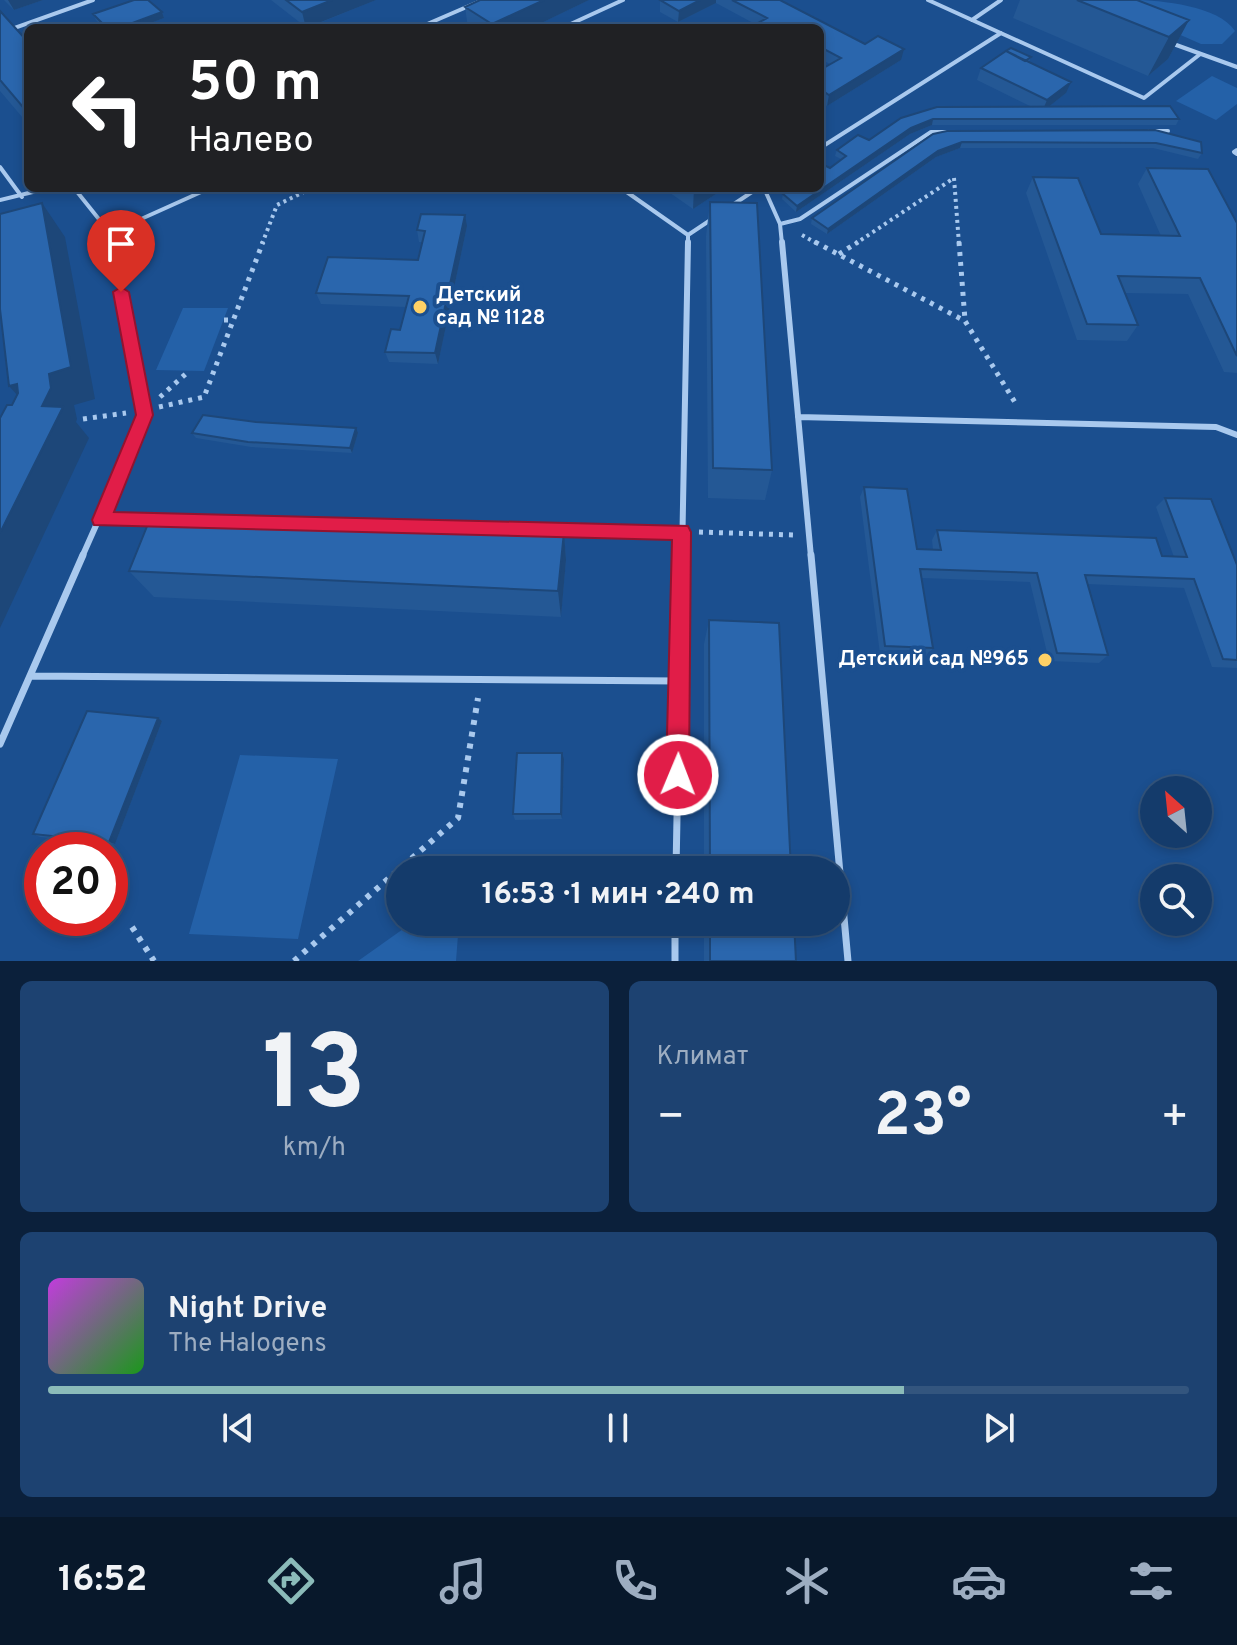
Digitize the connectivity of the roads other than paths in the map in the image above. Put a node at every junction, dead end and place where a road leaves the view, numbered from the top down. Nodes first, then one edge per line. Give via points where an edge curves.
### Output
1 (93, 0) edge
2 (483, 0) edge
3 (623, 0) edge
4 (928, 0) edge
5 (1001, 0) edge
6 (972, 20) junction
7 (32, 21) junction
8 (35, 24) edge
9 (427, 24) edge
10 (571, 24) edge
11 (0, 33) edge
12 (1001, 33) junction
13 (1156, 37) edge
14 (1199, 55) junction
15 (1237, 67) edge
16 (1137, 131) edge
17 (1168, 131) edge
18 (947, 132) edge
19 (824, 145) edge
20 (0, 167) edge
21 (37, 192) edge
22 (77, 192) edge
23 (201, 192) edge
24 (627, 192) edge
25 (755, 192) edge
26 (763, 192) edge
27 (22, 197) junction
28 (0, 200) edge
29 (780, 224) junction
30 (110, 233) junction
31 (688, 235) junction
32 (798, 417) junction
33 (1237, 435) edge
34 (101, 520) junction
35 (164, 521) edge
36 (415, 526) edge
37 (682, 532) junction
38 (30, 676) junction
39 (679, 681) junction
40 (0, 744) edge
41 (676, 856) edge
42 (675, 936) edge
43 (675, 961) edge
44 (848, 961) edge

1 - 7 lane
2 - 9 lane
3 - 10 lane
4 - 6 lane
5 - 6 lane
6 - 12 lane
7 - 8 lane
7 - 11 lane
12 - 14 lane via 1144,98
12 - 19 lane
13 - 14 lane
14 - 15 lane
16 - 17 lane
18 - 29 lane via 931,132 800,219
20 - 27 lane
21 - 27 lane
22 - 30 lane
23 - 30 lane
24 - 31 lane
25 - 31 lane
26 - 29 lane
27 - 28 lane
29 - 32 lane
30 - 34 lane via 144,411
31 - 37 lane
32 - 33 lane via 1216,427
32 - 44 lane
34 - 35 lane
34 - 38 lane
36 - 37 lane
37 - 39 lane
38 - 39 lane
38 - 40 lane
39 - 41 lane
42 - 43 lane

